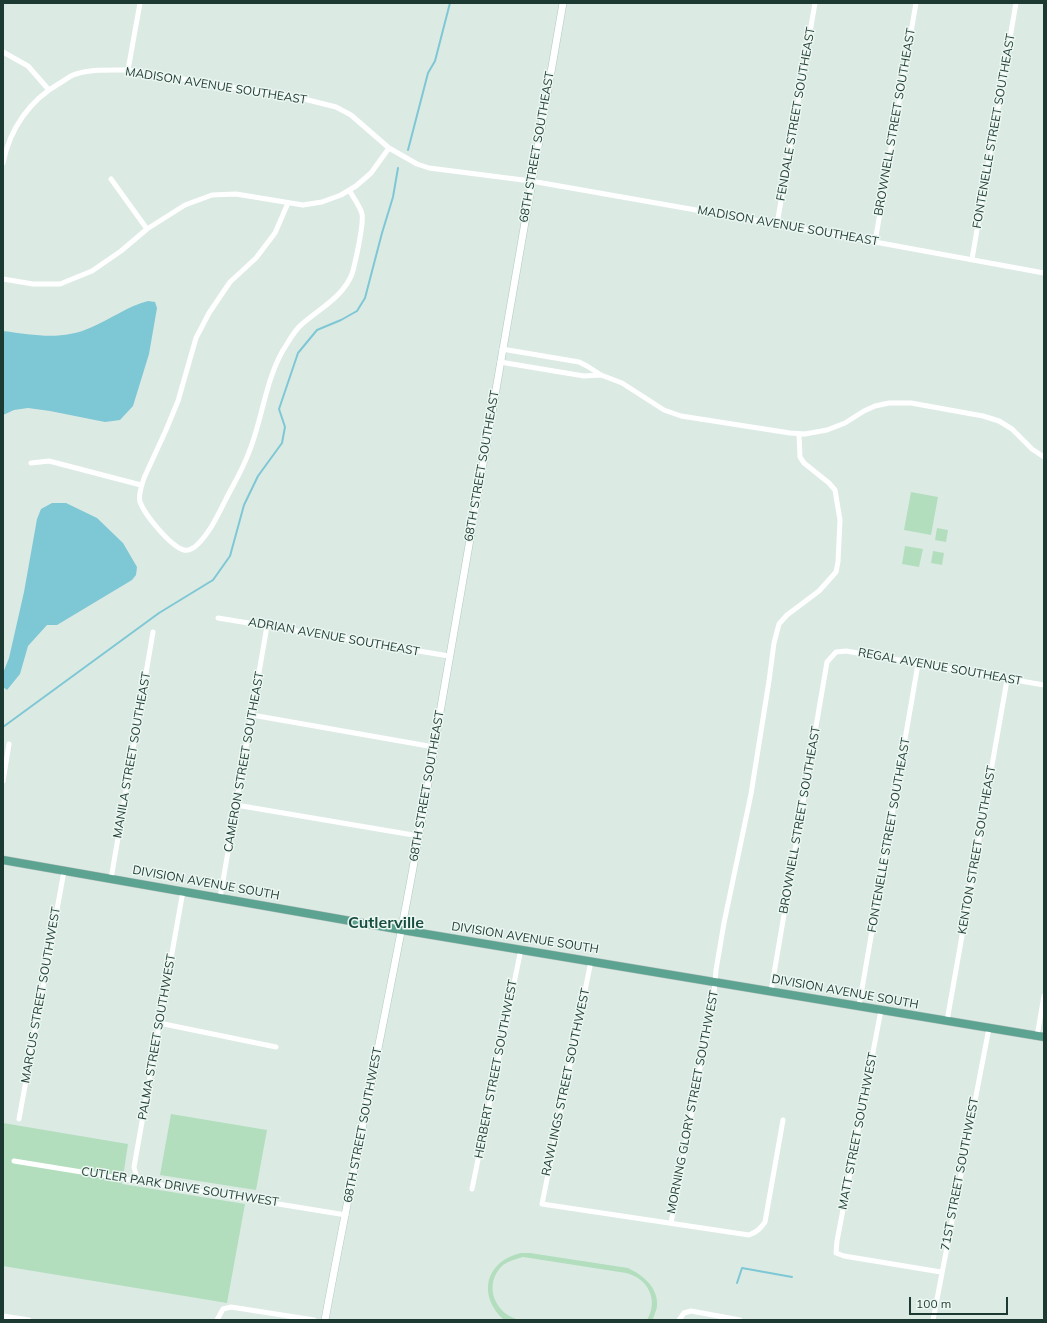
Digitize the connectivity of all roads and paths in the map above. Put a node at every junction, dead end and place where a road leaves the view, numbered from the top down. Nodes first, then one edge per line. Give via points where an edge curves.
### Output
1 (140, 3) edge
2 (562, 3) edge
3 (815, 3) edge
4 (916, 3) edge
5 (1016, 3) edge
6 (3, 52) edge
7 (128, 70) junction
8 (49, 90) junction
9 (389, 148) junction
10 (3, 163) edge
11 (111, 179) dead end
12 (531, 182) junction
13 (349, 190) junction
14 (288, 203) junction
15 (777, 224) junction
16 (147, 229) junction
17 (875, 242) junction
18 (972, 259) junction
19 (1044, 273) edge
20 (3, 279) edge
21 (502, 349) junction
22 (500, 362) junction
23 (601, 375) junction
24 (799, 434) junction
25 (1044, 457) edge
26 (31, 463) dead end
27 (142, 485) junction
28 (218, 618) dead end
29 (267, 626) junction
30 (153, 632) dead end
31 (836, 652) joint
32 (449, 656) junction
33 (918, 664) junction
34 (1007, 680) junction
35 (1044, 685) edge
36 (252, 715) junction
37 (9, 744) dead end
38 (434, 747) junction
39 (3, 781) edge
40 (236, 805) junction
41 (419, 836) junction
42 (3, 860) edge
43 (64, 871) junction
44 (111, 879) junction
45 (183, 891) junction
46 (220, 898) junction
47 (402, 930) junction
48 (521, 949) junction
49 (591, 960) junction
50 (715, 982) junction
51 (771, 991) junction
52 (1044, 996) edge
53 (859, 1006) junction
54 (881, 1010) junction
55 (947, 1021) junction
56 (159, 1023) junction
57 (989, 1028) junction
58 (1040, 1037) edge
59 (276, 1047) dead end
60 (19, 1119) dead end
61 (783, 1120) dead end
62 (14, 1160) dead end
63 (142, 1181) junction
64 (472, 1189) dead end
65 (346, 1215) junction
66 (671, 1222) junction
67 (941, 1272) junction
68 (3, 1316) edge
69 (29, 1320) edge
70 (217, 1320) edge
71 (314, 1320) edge
72 (324, 1320) edge
73 (679, 1320) edge
74 (740, 1320) edge
75 (932, 1320) edge

1 - 7 street
2 - 12 main road, 68TH STREET SOUTHEAST
3 - 15 street, FENDALE STREET SOUTHEAST
4 - 17 street, BROWNELL STREET SOUTHEAST
5 - 18 street, FONTENELLE STREET SOUTHEAST
6 - 8 street via 28,66
7 - 8 street, MADISON AVENUE SOUTHEAST via 75,74
7 - 9 street, MADISON AVENUE SOUTHEAST via 304,99 336,107 351,115
8 - 10 street, MADISON AVENUE SOUTHEAST via 26,111 12,135
9 - 12 street, MADISON AVENUE SOUTHEAST via 429,168
9 - 13 street via 371,173
11 - 16 street
12 - 15 street, MADISON AVENUE SOUTHEAST
12 - 21 main road, 68TH STREET SOUTHEAST
13 - 14 street via 322,202 303,205
13 - 27 street via 362,215 351,275 345,286 326,307 300,326 282,354 272,377 249,452 209,531 197,546 186,550 168,539 140,501
14 - 16 street via 236,194 212,195 185,205
14 - 27 street via 275,233 256,258 230,282 196,338 178,401
15 - 17 street, MADISON AVENUE SOUTHEAST
16 - 20 street via 92,271 60,284 33,284
17 - 18 street, MADISON AVENUE SOUTHEAST
18 - 19 street, MADISON AVENUE SOUTHEAST
21 - 22 main road, 68TH STREET SOUTHEAST
21 - 23 street via 579,362
22 - 23 street via 584,376
22 - 32 main road, 68TH STREET SOUTHEAST
23 - 24 street via 622,383 670,413
24 - 25 street via 832,429 875,406 911,403 999,420
24 - 50 street, MORNING GLORY STREET SOUTHWEST via 800,458 835,490 840,520 838,562 836,572 819,591 779,624 751,794 724,924
26 - 27 street via 49,461
28 - 29 street, ADRIAN AVENUE SOUTHEAST
29 - 32 street, ADRIAN AVENUE SOUTHEAST
29 - 36 street, CAMERON STREET SOUTHEAST
30 - 44 street, MANILA STREET SOUTHEAST
31 - 33 street, REGAL AVENUE SOUTHEAST via 846,651
31 - 51 street, BROWNELL STREET SOUTHEAST via 827,662
32 - 38 main road, 68TH STREET SOUTHEAST
33 - 34 street, REGAL AVENUE SOUTHEAST
33 - 53 street, FONTENELLE STREET SOUTHEAST
34 - 35 street, REGAL AVENUE SOUTHEAST
34 - 55 street, KENTON STREET SOUTHEAST
36 - 38 street
36 - 40 street, CAMERON STREET SOUTHEAST
37 - 39 street
38 - 41 main road, 68TH STREET SOUTHEAST
40 - 41 street
40 - 46 street, CAMERON STREET SOUTHEAST
41 - 47 main road, 68TH STREET SOUTHEAST
42 - 43 main road, DIVISION AVENUE SOUTH
43 - 44 main road, DIVISION AVENUE SOUTH
43 - 60 street, MARCUS STREET SOUTHWEST
44 - 45 main road, DIVISION AVENUE SOUTH
45 - 46 main road, DIVISION AVENUE SOUTH
45 - 56 street, PALMA STREET SOUTHWEST
46 - 47 main road, DIVISION AVENUE SOUTH
47 - 48 main road, DIVISION AVENUE SOUTH
47 - 65 main road, 68TH STREET SOUTHWEST
48 - 49 main road, DIVISION AVENUE SOUTH
48 - 64 street, HERBERT STREET SOUTHWEST
49 - 50 main road, DIVISION AVENUE SOUTH
49 - 66 street, RAWLINGS STREET SOUTHWEST via 542,1204
50 - 51 main road, DIVISION AVENUE SOUTH
50 - 66 street, MORNING GLORY STREET SOUTHWEST
51 - 53 main road, DIVISION AVENUE SOUTH
52 - 58 street
53 - 54 main road, DIVISION AVENUE SOUTH
54 - 55 main road, DIVISION AVENUE SOUTH
54 - 67 street, MATT STREET SOUTHWEST via 836,1253
55 - 57 main road, DIVISION AVENUE SOUTH
56 - 59 street
56 - 63 street, PALMA STREET SOUTHWEST via 134,1167 136,1175
57 - 58 main road, DIVISION AVENUE SOUTH
57 - 67 street, 71ST STREET SOUTHWEST
61 - 66 street via 765,1222 760,1229 749,1235
62 - 63 street, CUTLER PARK DRIVE SOUTHWEST
63 - 65 street, CUTLER PARK DRIVE SOUTHWEST
65 - 72 main road, 68TH STREET SOUTHWEST
67 - 75 street, 71ST STREET SOUTHWEST
68 - 69 street
70 - 71 street via 223,1309 231,1307
73 - 74 street via 684,1313 691,1311

